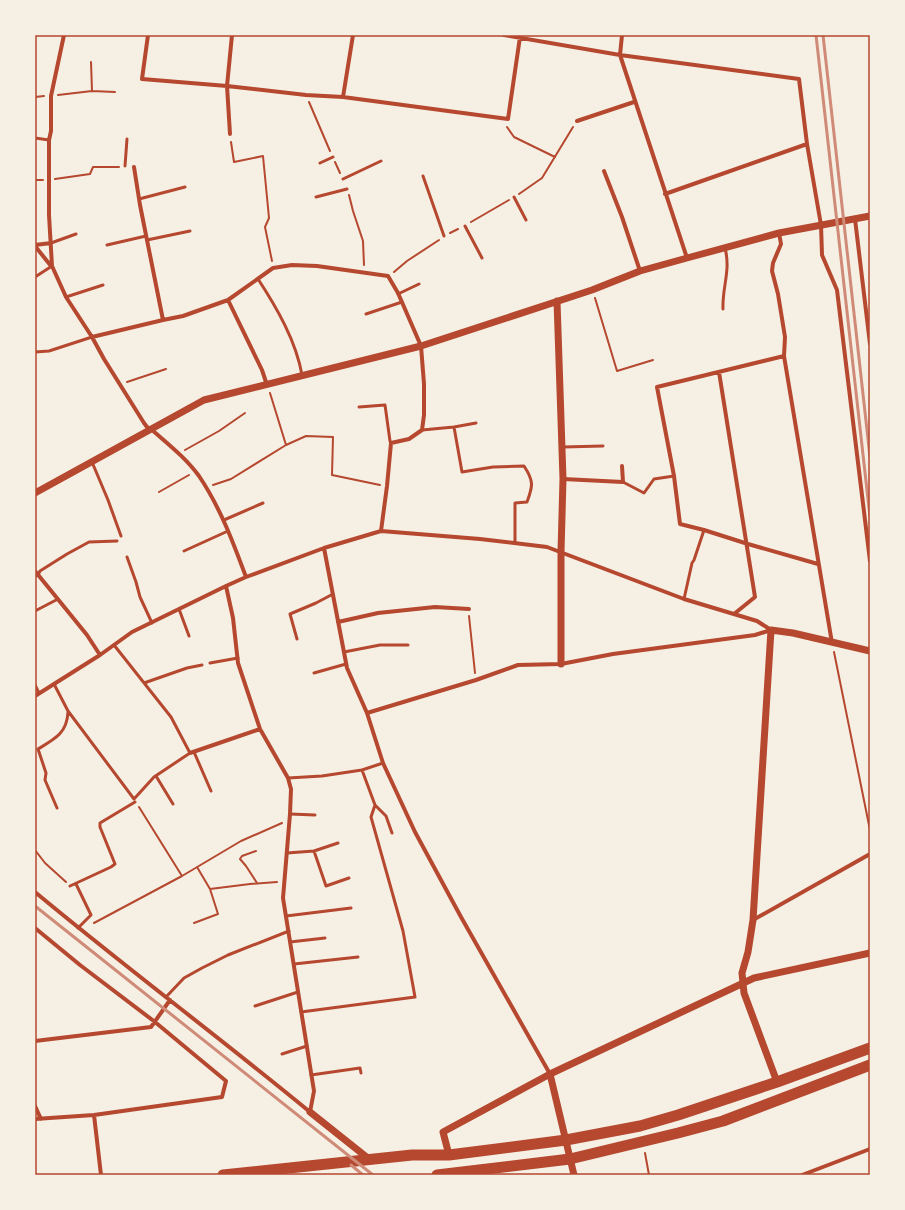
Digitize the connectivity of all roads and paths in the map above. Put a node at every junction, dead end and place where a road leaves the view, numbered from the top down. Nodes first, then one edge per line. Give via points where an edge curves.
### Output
1 (64, 35) edge
2 (148, 35) edge
3 (232, 35) edge
4 (352, 35) edge
5 (504, 35) edge
6 (622, 35) edge
7 (520, 37) junction
8 (620, 55) junction
9 (91, 62) dead end
10 (227, 86) junction
11 (92, 91) junction
12 (115, 92) dead end
13 (51, 96) junction
14 (35, 97) edge
15 (343, 97) junction
16 (634, 102) junction
17 (501, 118) junction
18 (577, 121) joint
19 (230, 134) joint
20 (35, 138) edge
21 (127, 139) dead end
22 (49, 140) junction
23 (807, 144) junction
24 (333, 157) dead end
25 (555, 157) junction
26 (381, 161) dead end
27 (320, 163) dead end
28 (125, 166) joint
29 (134, 167) dead end
30 (604, 171) dead end
31 (423, 176) dead end
32 (343, 179) dead end
33 (49, 180) junction
34 (185, 187) dead end
35 (347, 189) dead end
36 (665, 194) junction
37 (316, 197) dead end
38 (514, 197) junction
39 (139, 200) junction
40 (870, 216) edge
41 (855, 219) junction
42 (526, 220) dead end
43 (821, 225) junction
44 (465, 226) junction
45 (190, 230) dead end
46 (779, 233) junction
47 (76, 234) dead end
48 (444, 236) junction
49 (147, 238) junction
50 (51, 243) junction
51 (35, 245) edge
52 (108, 245) dead end
53 (724, 248) junction
54 (482, 258) dead end
55 (687, 258) junction
56 (52, 266) junction
57 (273, 268) junction
58 (640, 271) junction
59 (388, 276) junction
60 (35, 277) edge
61 (258, 279) junction
62 (419, 284) dead end
63 (103, 285) dead end
64 (592, 290) junction
65 (398, 294) junction
66 (66, 297) junction
67 (228, 300) junction
68 (558, 301) junction
69 (402, 302) junction
70 (723, 309) dead end
71 (366, 314) dead end
72 (163, 320) junction
73 (92, 337) junction
74 (870, 344) edge
75 (420, 346) junction
76 (35, 352) edge
77 (784, 356) junction
78 (653, 360) dead end
79 (166, 369) dead end
80 (719, 372) junction
81 (302, 376) junction
82 (120, 385) junction
83 (267, 385) junction
84 (360, 407) dead end
85 (245, 413) dead end
86 (476, 423) dead end
87 (454, 427) junction
88 (151, 428) junction
89 (422, 430) junction
90 (392, 443) junction
91 (286, 445) junction
92 (603, 446) dead end
93 (562, 447) junction
94 (179, 453) junction
95 (92, 462) junction
96 (622, 466) dead end
97 (195, 471) junction
98 (674, 476) junction
99 (563, 479) junction
100 (623, 482) junction
101 (388, 486) junction
102 (206, 487) junction
103 (159, 492) dead end
104 (35, 494) edge
105 (263, 503) dead end
106 (224, 520) junction
107 (704, 530) junction
108 (228, 531) junction
109 (381, 531) junction
110 (121, 536) dead end
111 (117, 542) dead end
112 (514, 543) junction
113 (748, 544) junction
114 (324, 548) junction
115 (184, 550) dead end
116 (561, 552) junction
117 (127, 557) dead end
118 (870, 561) edge
119 (818, 564) junction
120 (36, 574) edge
121 (246, 577) junction
122 (226, 586) junction
123 (333, 594) junction
124 (58, 599) junction
125 (684, 599) junction
126 (179, 609) junction
127 (469, 609) joint
128 (35, 611) edge
129 (734, 614) junction
130 (338, 622) junction
131 (152, 623) junction
132 (771, 630) junction
133 (189, 636) dead end
134 (297, 639) dead end
135 (832, 643) junction
136 (114, 644) junction
137 (408, 645) dead end
138 (344, 652) junction
139 (870, 652) edge
140 (100, 655) junction
141 (238, 658) junction
142 (210, 663) dead end
143 (346, 664) junction
144 (561, 664) junction
145 (202, 665) dead end
146 (314, 673) dead end
147 (476, 680) junction
148 (144, 683) junction
149 (54, 684) junction
150 (35, 685) edge
151 (37, 694) edge
152 (68, 711) junction
153 (367, 714) junction
154 (260, 729) junction
155 (192, 752) junction
156 (383, 763) junction
157 (362, 770) junction
158 (156, 776) junction
159 (288, 778) junction
160 (211, 791) dead end
161 (135, 802) joint
162 (173, 804) dead end
163 (375, 805) junction
164 (57, 808) dead end
165 (290, 814) junction
166 (316, 815) dead end
167 (290, 820) junction
168 (870, 830) edge
169 (392, 833) dead end
170 (338, 843) dead end
171 (35, 850) edge
172 (256, 851) dead end
173 (314, 851) junction
174 (287, 853) junction
175 (870, 854) edge
176 (197, 867) junction
177 (182, 876) junction
178 (349, 878) dead end
179 (285, 882) junction
180 (76, 884) junction
181 (257, 884) junction
182 (70, 886) joint
183 (210, 889) junction
184 (35, 892) edge
185 (351, 908) dead end
186 (286, 916) junction
187 (753, 920) junction
188 (194, 923) dead end
189 (35, 928) edge
190 (79, 929) junction
191 (288, 931) junction
192 (325, 938) dead end
193 (290, 942) junction
194 (870, 953) edge
195 (358, 957) dead end
196 (294, 964) junction
197 (743, 983) junction
198 (298, 992) junction
199 (168, 999) junction
200 (255, 1006) dead end
201 (301, 1012) junction
202 (155, 1022) junction
203 (35, 1041) edge
204 (307, 1046) junction
205 (870, 1048) edge
206 (282, 1054) dead end
207 (870, 1065) edge
208 (361, 1072) dead end
209 (550, 1074) junction
210 (311, 1075) junction
211 (777, 1082) junction
212 (35, 1106) edge
213 (310, 1112) junction
214 (94, 1115) junction
215 (41, 1119) junction
216 (35, 1120) edge
217 (566, 1140) junction
218 (870, 1149) edge
219 (645, 1153) dead end
220 (449, 1154) junction
221 (570, 1159) junction
222 (369, 1160) junction
223 (101, 1175) edge
224 (224, 1175) edge
225 (437, 1175) edge
226 (574, 1175) edge
227 (649, 1175) edge
228 (802, 1175) edge

1 - 13 street
2 - 10 street via 142,79
3 - 10 street
4 - 15 street
5 - 7 street
6 - 8 street
7 - 8 street
7 - 17 street via 508,119
8 - 16 street
8 - 23 street via 799,79
9 - 11 path
10 - 15 street
10 - 19 street
11 - 12 path
11 - 13 path
13 - 14 path
13 - 22 street via 52,131
15 - 17 street
16 - 18 street
16 - 36 street
17 - 25 path via 514,137
18 - 25 path
19 - 57 path via 234,162 263,156 269,218 265,227
20 - 22 lane
21 - 28 lane
22 - 33 street
23 - 36 street
23 - 43 street
24 - 27 lane
25 - 38 path via 542,178
26 - 32 lane
28 - 33 path via 93,167 90,174
29 - 39 street
30 - 58 street
31 - 48 lane
33 - 50 street
34 - 39 lane
35 - 37 lane
36 - 55 street
38 - 42 lane
38 - 44 path
39 - 49 street
40 - 41 street
41 - 43 street
41 - 74 street
43 - 46 street
43 - 118 street via 822,256 837,290
44 - 48 path
44 - 54 lane
45 - 49 lane
46 - 53 street
46 - 77 street via 781,244 772,271 785,337
47 - 50 lane
48 - 59 path
49 - 52 lane
49 - 72 street
50 - 51 street
50 - 56 street
51 - 56 street
53 - 55 street
53 - 70 lane via 728,265
55 - 58 street
56 - 60 lane
56 - 66 street
57 - 59 street via 292,265 317,266
57 - 61 street
58 - 64 street
59 - 65 street
61 - 67 street
61 - 81 lane via 286,329
62 - 65 lane
63 - 66 lane
64 - 68 street
64 - 78 path via 617,370
65 - 69 street
66 - 73 street
67 - 72 street via 183,316
67 - 83 street
68 - 75 street
68 - 93 street
69 - 71 lane
69 - 75 street
72 - 73 street
73 - 76 lane via 50,351
73 - 82 street
75 - 81 street
75 - 89 street via 424,384
77 - 80 street
77 - 119 street
79 - 82 path
80 - 98 street via 657,388
80 - 113 street
81 - 83 street
82 - 88 street via 147,427
83 - 88 street via 204,400
83 - 91 path
84 - 90 lane via 385,405
85 - 94 path
86 - 87 lane
87 - 89 lane
87 - 112 lane via 462,472 524,466 531,476 527,502 516,503
88 - 94 street
88 - 95 street
89 - 90 street via 409,439
90 - 101 street
91 - 101 path via 306,436 333,437 332,475
91 - 102 path via 234,477
92 - 93 lane
93 - 99 street
94 - 97 street
95 - 104 street
95 - 110 lane
96 - 100 street
97 - 102 street
97 - 103 path
98 - 100 lane via 654,479 644,493
98 - 107 street via 680,524
99 - 100 street
99 - 116 street
101 - 109 street
102 - 106 street
105 - 106 lane
106 - 108 street
107 - 113 street
107 - 125 lane via 692,563
108 - 115 lane
108 - 121 street
109 - 112 street
109 - 114 street
111 - 120 lane via 89,542
112 - 116 street via 547,547
113 - 119 street
113 - 129 street via 756,597
114 - 121 street
114 - 123 street
116 - 125 street
116 - 144 street
117 - 131 lane via 140,597
119 - 135 street
120 - 124 street
121 - 122 street
122 - 126 street
122 - 141 street
123 - 130 street
123 - 134 lane via 290,614
124 - 128 lane
124 - 140 street
125 - 129 street
126 - 131 street
126 - 133 lane
127 - 130 street via 435,607
127 - 147 path
129 - 132 street via 757,621
130 - 138 street
131 - 136 street
132 - 135 street
132 - 144 street via 755,635 613,654
132 - 187 street
135 - 139 street
135 - 168 path
136 - 140 street
136 - 148 lane
137 - 138 lane via 380,646
138 - 143 street
140 - 149 street
141 - 142 lane
141 - 154 street
143 - 146 lane
143 - 153 street
144 - 147 street via 518,665
145 - 148 lane
147 - 153 street
148 - 155 lane via 171,717
149 - 151 street
149 - 152 lane
150 - 151 lane
152 - 158 lane via 134,800
152 - 164 lane via 65,729 38,749 46,773 45,780
153 - 156 street
154 - 155 street
154 - 159 street
155 - 158 lane
155 - 160 lane
156 - 157 lane
156 - 209 street via 454,904
157 - 159 lane
157 - 163 lane
158 - 162 lane
159 - 165 street via 291,788
161 - 177 path
161 - 180 lane via 100,823 116,864
163 - 169 lane via 386,816
163 - 201 lane via 371,817 403,931 415,997
165 - 166 lane
165 - 167 street
167 - 174 street
167 - 176 path via 241,841
170 - 173 lane
171 - 182 path
172 - 181 path via 240,859
173 - 174 lane
173 - 178 lane via 326,886
174 - 179 street
175 - 187 street
176 - 177 path
176 - 183 path
177 - 190 path
179 - 181 path
179 - 186 street via 283,898
180 - 182 lane
180 - 190 lane via 91,916
181 - 183 path
183 - 188 path via 218,914
184 - 190 street
185 - 186 lane
186 - 191 street
187 - 197 street via 742,973
189 - 202 street
190 - 199 street
191 - 193 street
191 - 199 lane via 228,955 184,978
192 - 193 lane
193 - 196 street
194 - 197 street via 754,978
195 - 196 lane
196 - 198 street
197 - 209 street
197 - 211 street via 744,993
198 - 200 lane
198 - 201 street
199 - 202 street
199 - 213 street
201 - 204 street
202 - 203 street via 151,1027
202 - 214 street via 226,1081 222,1097
204 - 206 lane
204 - 210 street
205 - 211 highway
207 - 221 highway via 723,1121
208 - 210 lane via 360,1068
209 - 217 street
209 - 220 street via 443,1132
210 - 213 street via 314,1091
211 - 217 highway via 646,1124
212 - 215 street
213 - 222 street
214 - 215 street
214 - 223 street
215 - 216 street
217 - 220 highway
217 - 221 street
218 - 228 street
219 - 227 path
220 - 222 highway
221 - 225 highway
221 - 226 street
222 - 224 highway

